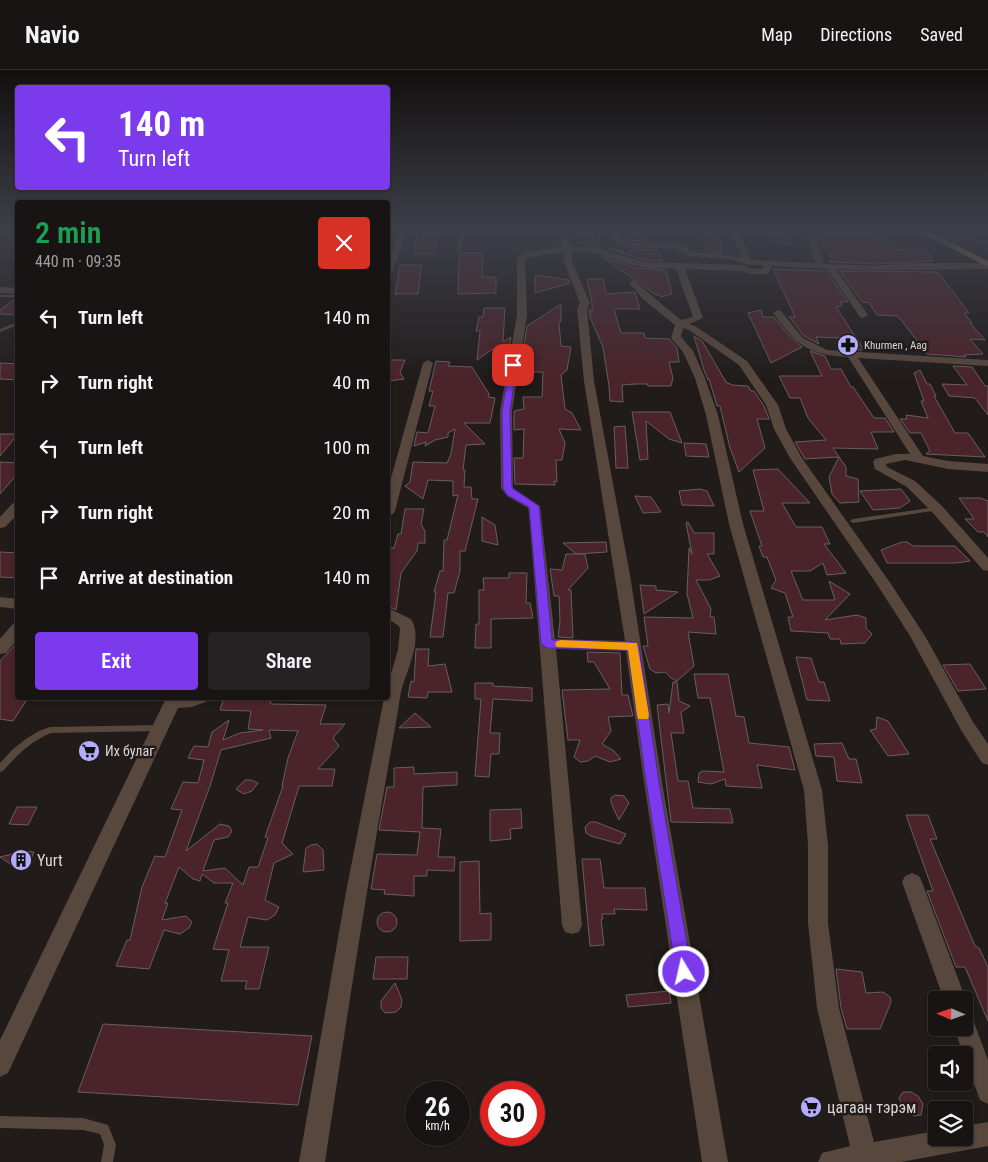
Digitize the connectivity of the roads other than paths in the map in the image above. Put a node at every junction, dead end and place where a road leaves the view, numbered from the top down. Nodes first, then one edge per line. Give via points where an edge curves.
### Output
1 (521, 280) edge
2 (575, 280) edge
3 (685, 280) edge
4 (839, 280) edge
5 (633, 283) dead end
6 (0, 290) edge
7 (15, 291) edge
8 (0, 296) edge
9 (15, 296) edge
10 (778, 313) dead end
11 (862, 315) dead end
12 (15, 324) edge
13 (680, 324) junction
14 (0, 331) edge
15 (852, 356) junction
16 (428, 363) dead end
17 (988, 363) edge
18 (918, 457) junction
19 (988, 468) edge
20 (390, 504) edge
21 (15, 509) edge
22 (937, 509) junction
23 (853, 521) dead end
24 (0, 524) edge
25 (988, 568) edge
26 (0, 602) edge
27 (15, 604) edge
28 (390, 614) edge
29 (15, 632) edge
30 (547, 644) junction
31 (633, 646) junction
32 (0, 649) edge
33 (173, 700) edge
34 (194, 700) edge
35 (160, 728) junction
36 (988, 758) edge
37 (0, 769) edge
38 (912, 882) dead end
39 (572, 926) dead end
40 (952, 991) edge
41 (968, 1036) edge
42 (0, 1065) edge
43 (988, 1092) edge
44 (0, 1122) edge
45 (988, 1134) edge
46 (865, 1157) junction
47 (107, 1162) edge
48 (312, 1162) edge
49 (715, 1162) edge
50 (831, 1162) edge

1 - 30 street via 522,315 506,411 508,488 534,506
2 - 31 street via 585,303 582,309 589,380
3 - 13 street via 698,318
4 - 11 street
5 - 13 street
6 - 7 street
8 - 9 lane
10 - 15 street via 800,340 825,353
12 - 14 lane
13 - 36 street via 692,328 743,363 772,405 796,458 889,592 966,726
13 - 46 street via 676,338 688,351 712,415 736,524 813,790 818,845 818,923 828,1008
15 - 17 street
15 - 18 street
16 - 20 street
18 - 19 street via 949,465
18 - 22 street via 898,457 879,462 881,469 912,484
21 - 24 street
22 - 23 lane
22 - 25 street
26 - 27 street
28 - 48 street via 406,623 406,650 389,711
29 - 32 street
30 - 31 street
30 - 39 street
31 - 49 street
33 - 34 street
33 - 35 street
35 - 37 lane via 50,730 36,735 11,755
35 - 42 street
38 - 40 street
41 - 43 street
44 - 47 lane via 83,1124 104,1129 110,1145
45 - 46 street
46 - 50 street

